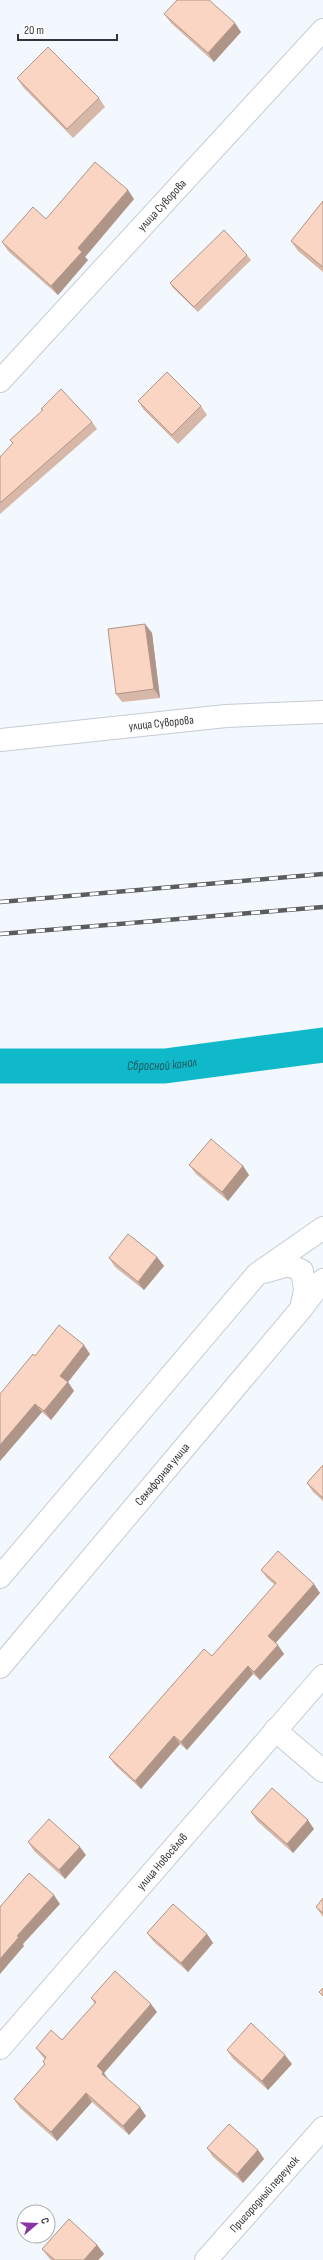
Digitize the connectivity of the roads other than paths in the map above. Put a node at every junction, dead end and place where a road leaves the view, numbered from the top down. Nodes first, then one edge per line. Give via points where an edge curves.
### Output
1 (323, 30) edge
2 (0, 381) edge
3 (323, 712) edge
4 (0, 740) edge
5 (323, 1228) edge
6 (257, 1274) junction
7 (323, 1280) edge
8 (302, 1309) junction
9 (0, 1578) edge
10 (0, 1667) edge
11 (323, 1676) edge
12 (275, 1730) junction
13 (323, 1771) edge
14 (0, 2048) edge
15 (323, 2128) edge
16 (206, 2260) edge

1 - 2 street, улица Суворова
3 - 4 street, улица Суворова via 226,716
5 - 6 street
6 - 8 street via 289,1265 302,1271 305,1290
6 - 9 street
7 - 8 street, Семафорная улица
8 - 10 street, Семафорная улица
11 - 12 street, улица Новосёлов
12 - 13 street
12 - 14 street, улица Новосёлов
15 - 16 street, Пригородный переулок

